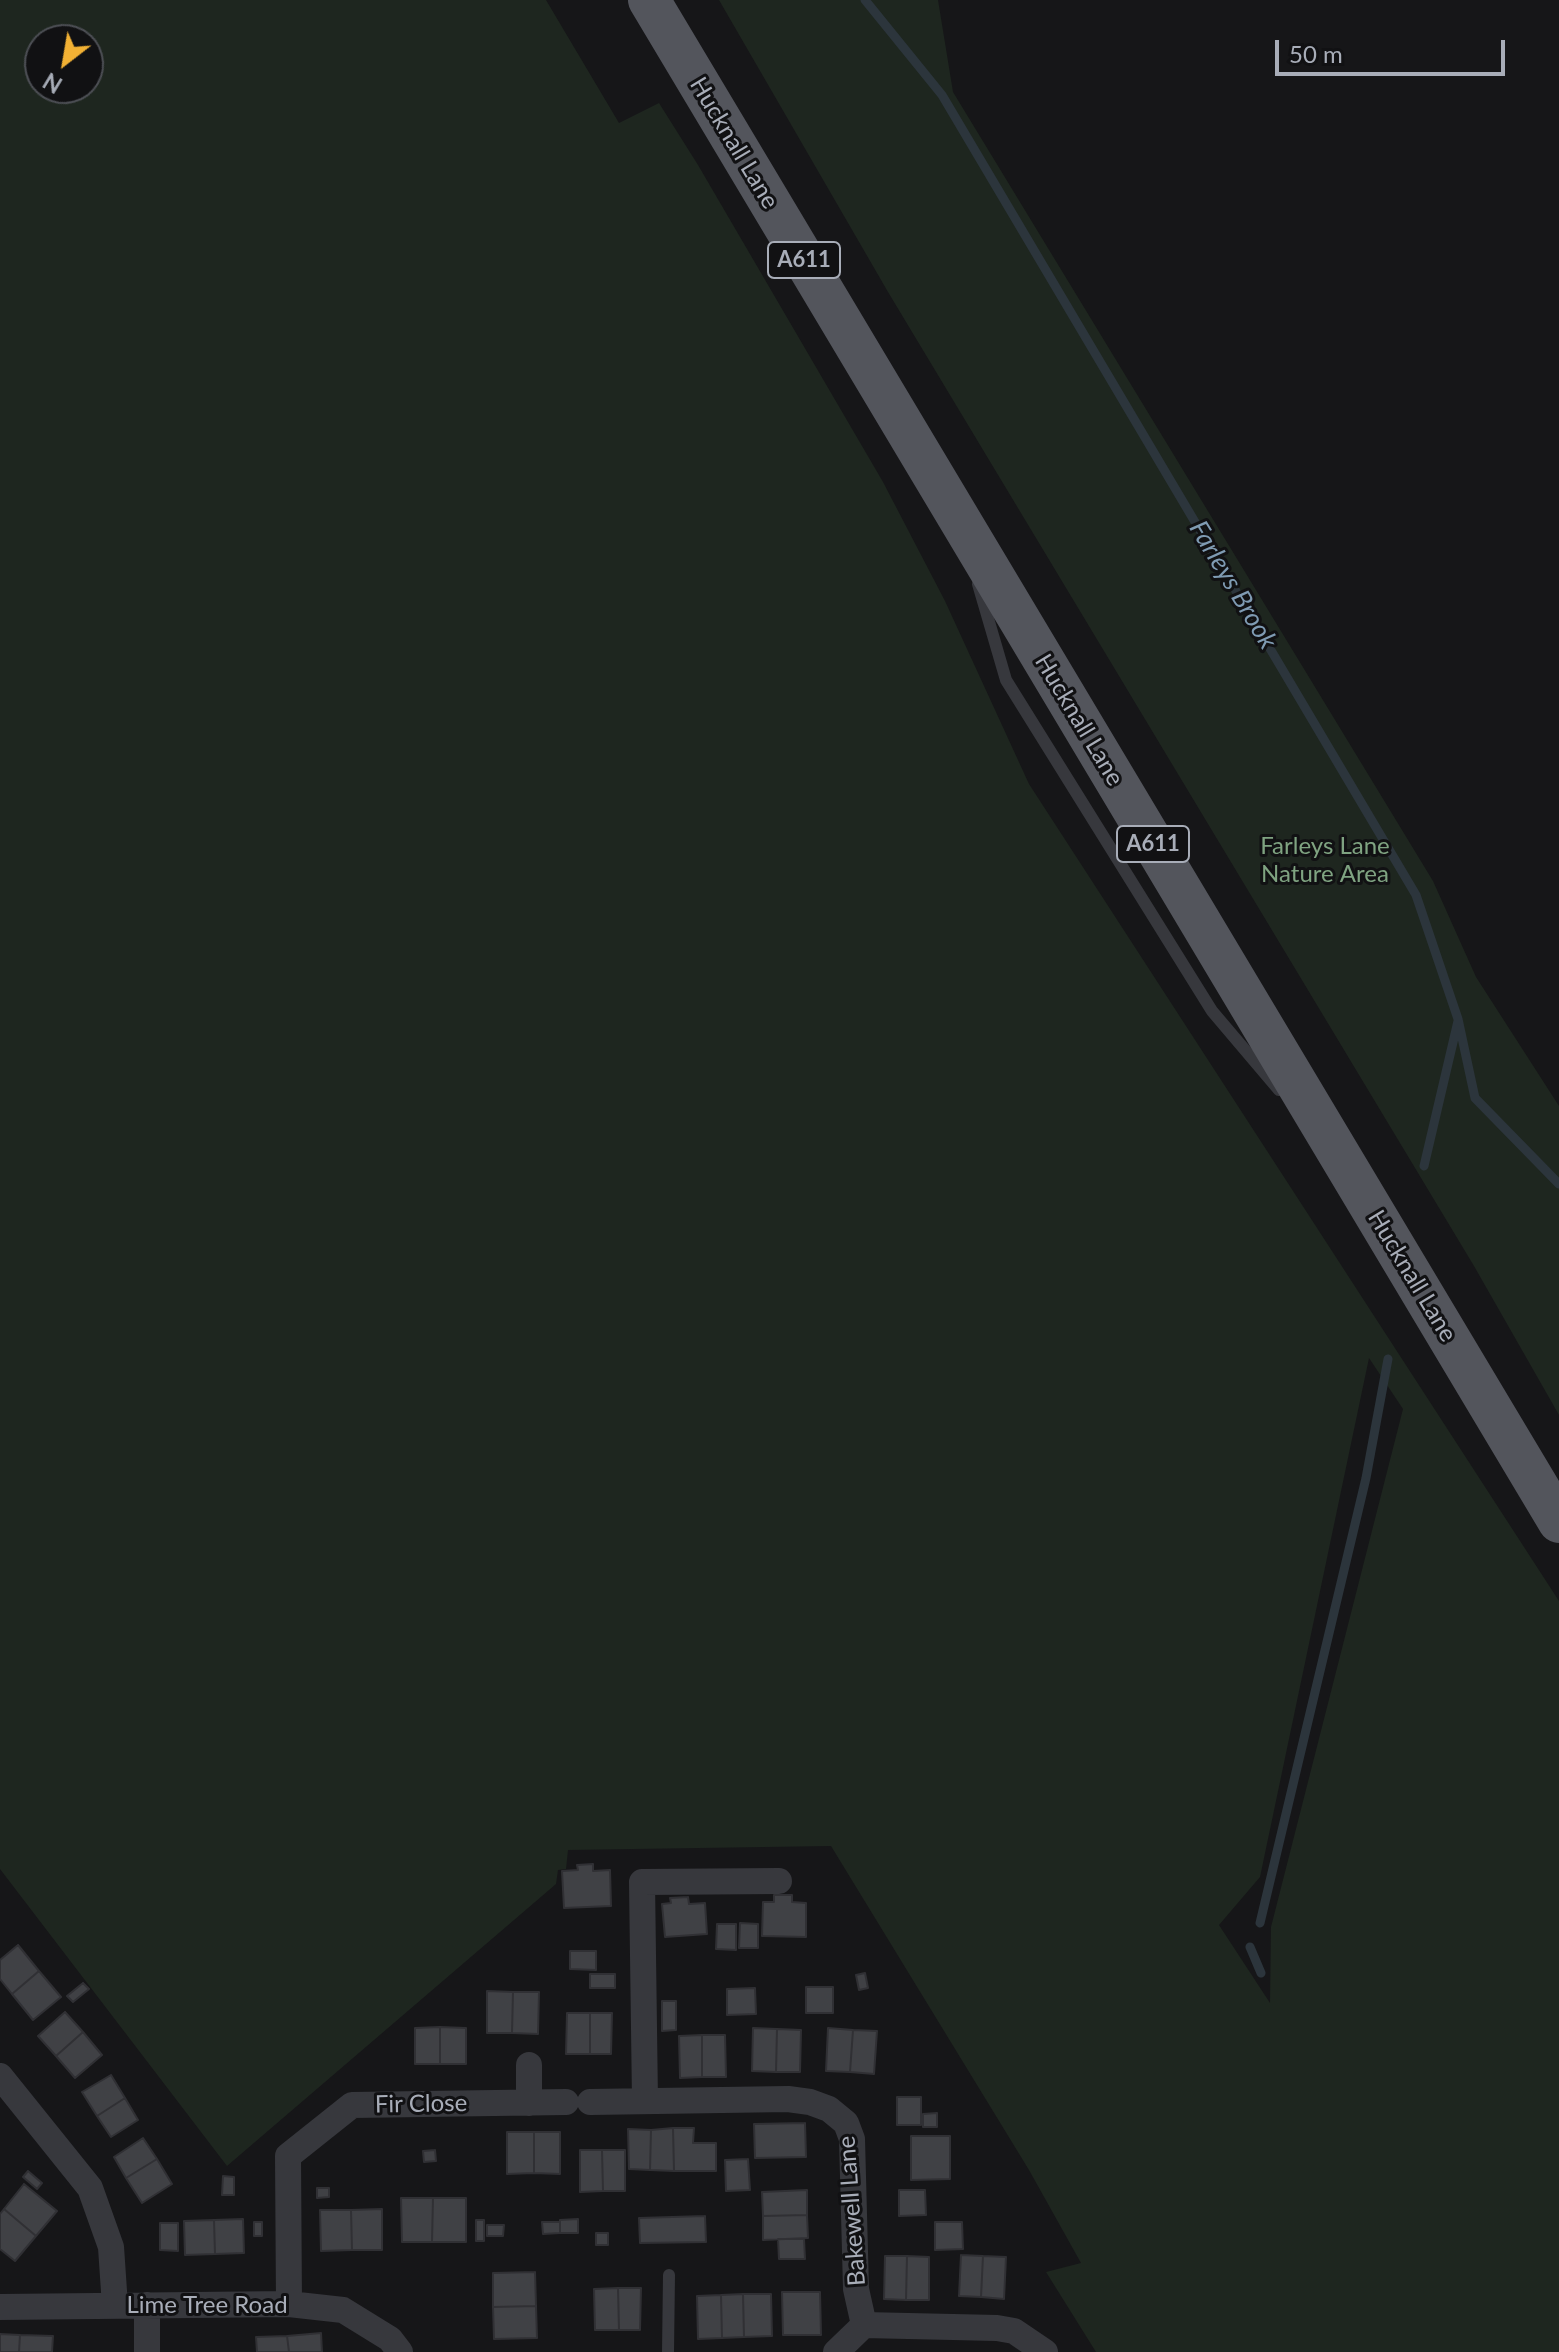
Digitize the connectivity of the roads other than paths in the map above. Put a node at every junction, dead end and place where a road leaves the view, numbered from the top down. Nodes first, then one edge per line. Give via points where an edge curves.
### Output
1 (649, 0) edge
2 (960, 520) junction
3 (1290, 1102) dead end
4 (1299, 1113) dead end
5 (1347, 1168) junction
6 (1559, 1522) edge
7 (779, 1881) dead end
8 (529, 2065) dead end
9 (0, 2076) edge
10 (645, 2101) junction
11 (578, 2102) joint
12 (529, 2103) junction
13 (669, 2275) dead end
14 (289, 2304) junction
15 (147, 2305) junction
16 (115, 2306) junction
17 (0, 2307) edge
18 (864, 2325) junction
19 (147, 2352) edge
20 (400, 2352) edge
21 (668, 2352) edge
22 (836, 2352) edge
23 (1045, 2352) edge

1 - 2 main road, Hucknall Lane / A611
2 - 3 lane via 1006,680 1212,1011
2 - 5 main road, Hucknall Lane / A611
4 - 5 lane
5 - 6 main road, Hucknall Lane / A611
7 - 10 street via 642,1882
8 - 12 street
9 - 16 street via 90,2188 111,2247
10 - 11 street, Bakewell Lane
10 - 18 street, Bakewell Lane via 788,2099 829,2109 846,2123 852,2139 856,2289
11 - 12 street, Fir Close
12 - 14 street, Fir Close via 352,2105 288,2156
13 - 21 lane
14 - 15 street, Lime Tree Road
14 - 20 street, Lime Tree Road via 343,2310 390,2339
15 - 16 street, Lime Tree Road
15 - 19 street
16 - 17 street, Lime Tree Road
18 - 22 street
18 - 23 street via 997,2328 1014,2331

